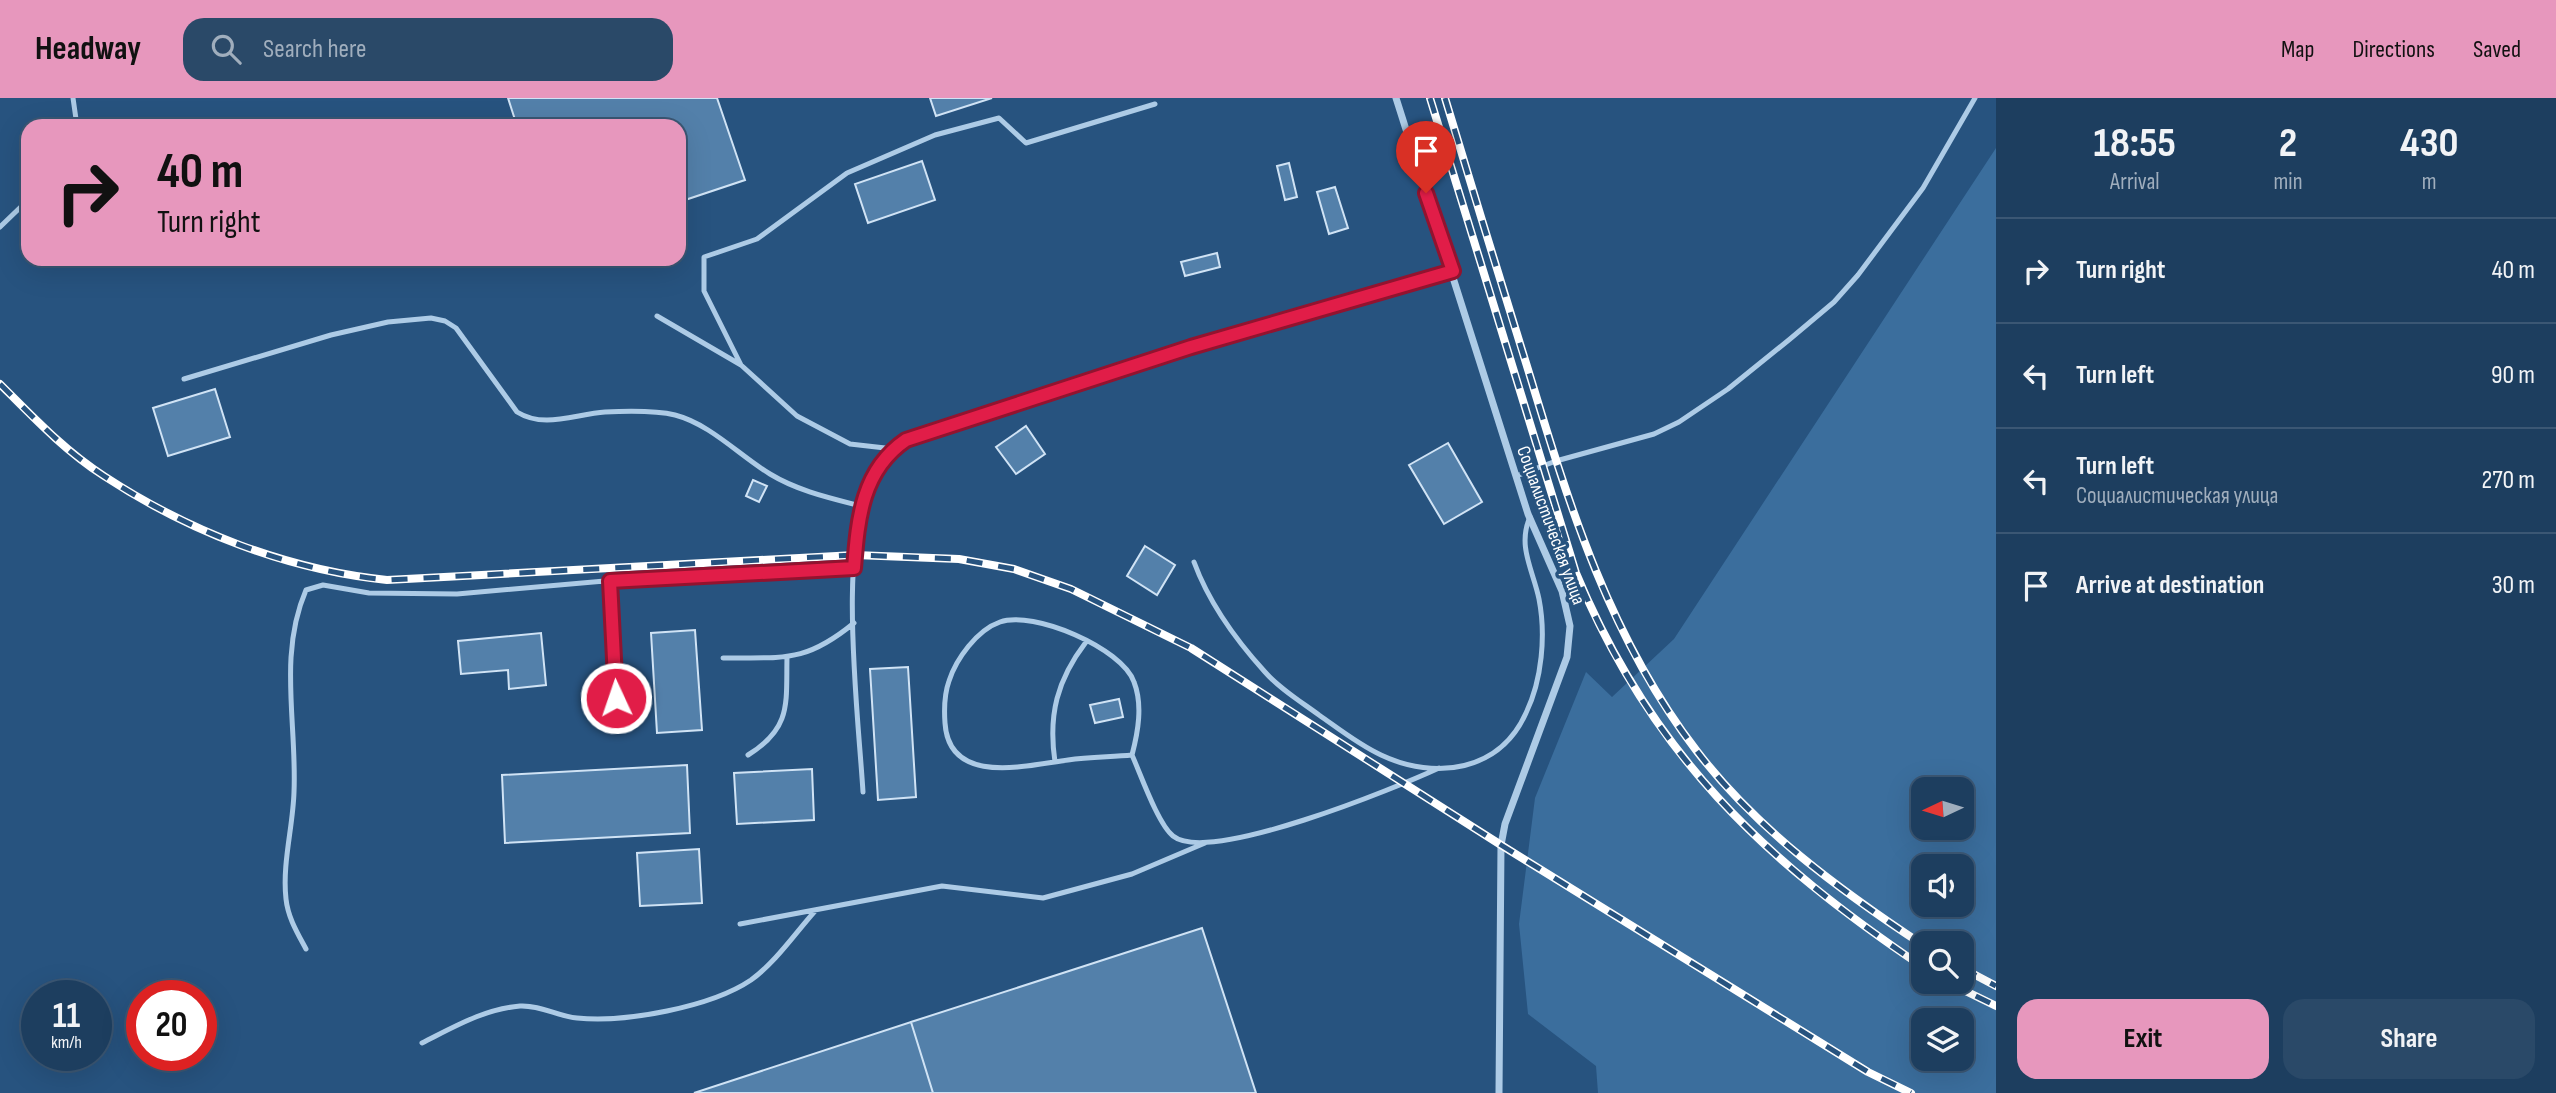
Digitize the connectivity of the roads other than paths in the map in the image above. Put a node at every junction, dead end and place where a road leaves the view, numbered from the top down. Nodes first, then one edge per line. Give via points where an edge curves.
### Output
1 (73, 98) edge
2 (1396, 98) edge
3 (1975, 98) edge
4 (1155, 104) dead end
5 (76, 119) edge
6 (21, 206) edge
7 (0, 226) edge
8 (1453, 271) junction
9 (657, 316) dead end
10 (741, 365) junction
11 (184, 379) dead end
12 (894, 449) junction
13 (1516, 476) junction
14 (861, 506) junction
15 (1530, 517) junction
16 (1194, 562) dead end
17 (854, 568) junction
18 (610, 581) junction
19 (854, 623) junction
20 (1086, 642) junction
21 (788, 657) junction
22 (723, 658) dead end
23 (617, 722) dead end
24 (747, 755) dead end
25 (1132, 755) junction
26 (1055, 762) junction
27 (1439, 768) junction
28 (863, 792) dead end
29 (1208, 841) junction
30 (817, 910) junction
31 (740, 924) dead end
32 (306, 949) dead end
33 (422, 1043) dead end
34 (1499, 1093) edge

1 - 5 lane
2 - 8 street, Социалистическая улица
3 - 13 lane via 1923,188 1858,275 1790,339 1679,422 1654,434
4 - 10 lane via 1026,143 999,118 935,135 847,173 757,239 704,257 704,291
6 - 7 lane
8 - 12 lane via 1191,347 906,440
8 - 13 street, Социалистическая улица
9 - 10 lane
10 - 12 lane via 797,416 850,444
11 - 14 lane via 331,335 431,318 456,328 517,412 527,418 554,420 606,412 675,415 792,485
12 - 14 lane via 875,470
13 - 15 street, Социалистическая улица
14 - 17 lane
15 - 27 lane via 1523,539 1539,597 1542,632 1540,665 1528,709 1500,751 1474,762
15 - 34 street, Социалистическая улица via 1562,591 1570,641 1501,845
16 - 27 lane via 1221,617 1278,686 1383,756
17 - 18 lane
17 - 19 lane
18 - 23 lane
18 - 32 lane via 457,594 369,593 323,585 306,590 289,651 294,794 286,899
19 - 21 lane via 821,648
19 - 28 lane
20 - 25 lane via 1122,666 1135,683 1139,720
20 - 26 lane via 1055,696
20 - 26 lane via 1047,624 1000,622 964,653 947,685 947,740 964,760 996,768
21 - 22 lane
21 - 24 lane via 781,723 765,744
25 - 26 lane
25 - 29 lane via 1172,835
27 - 29 lane via 1385,793 1279,829
29 - 30 lane via 1132,874 1057,896 942,886
30 - 31 lane
30 - 33 lane via 753,978 720,995 597,1020 566,1017 541,1007 505,1008 479,1015

